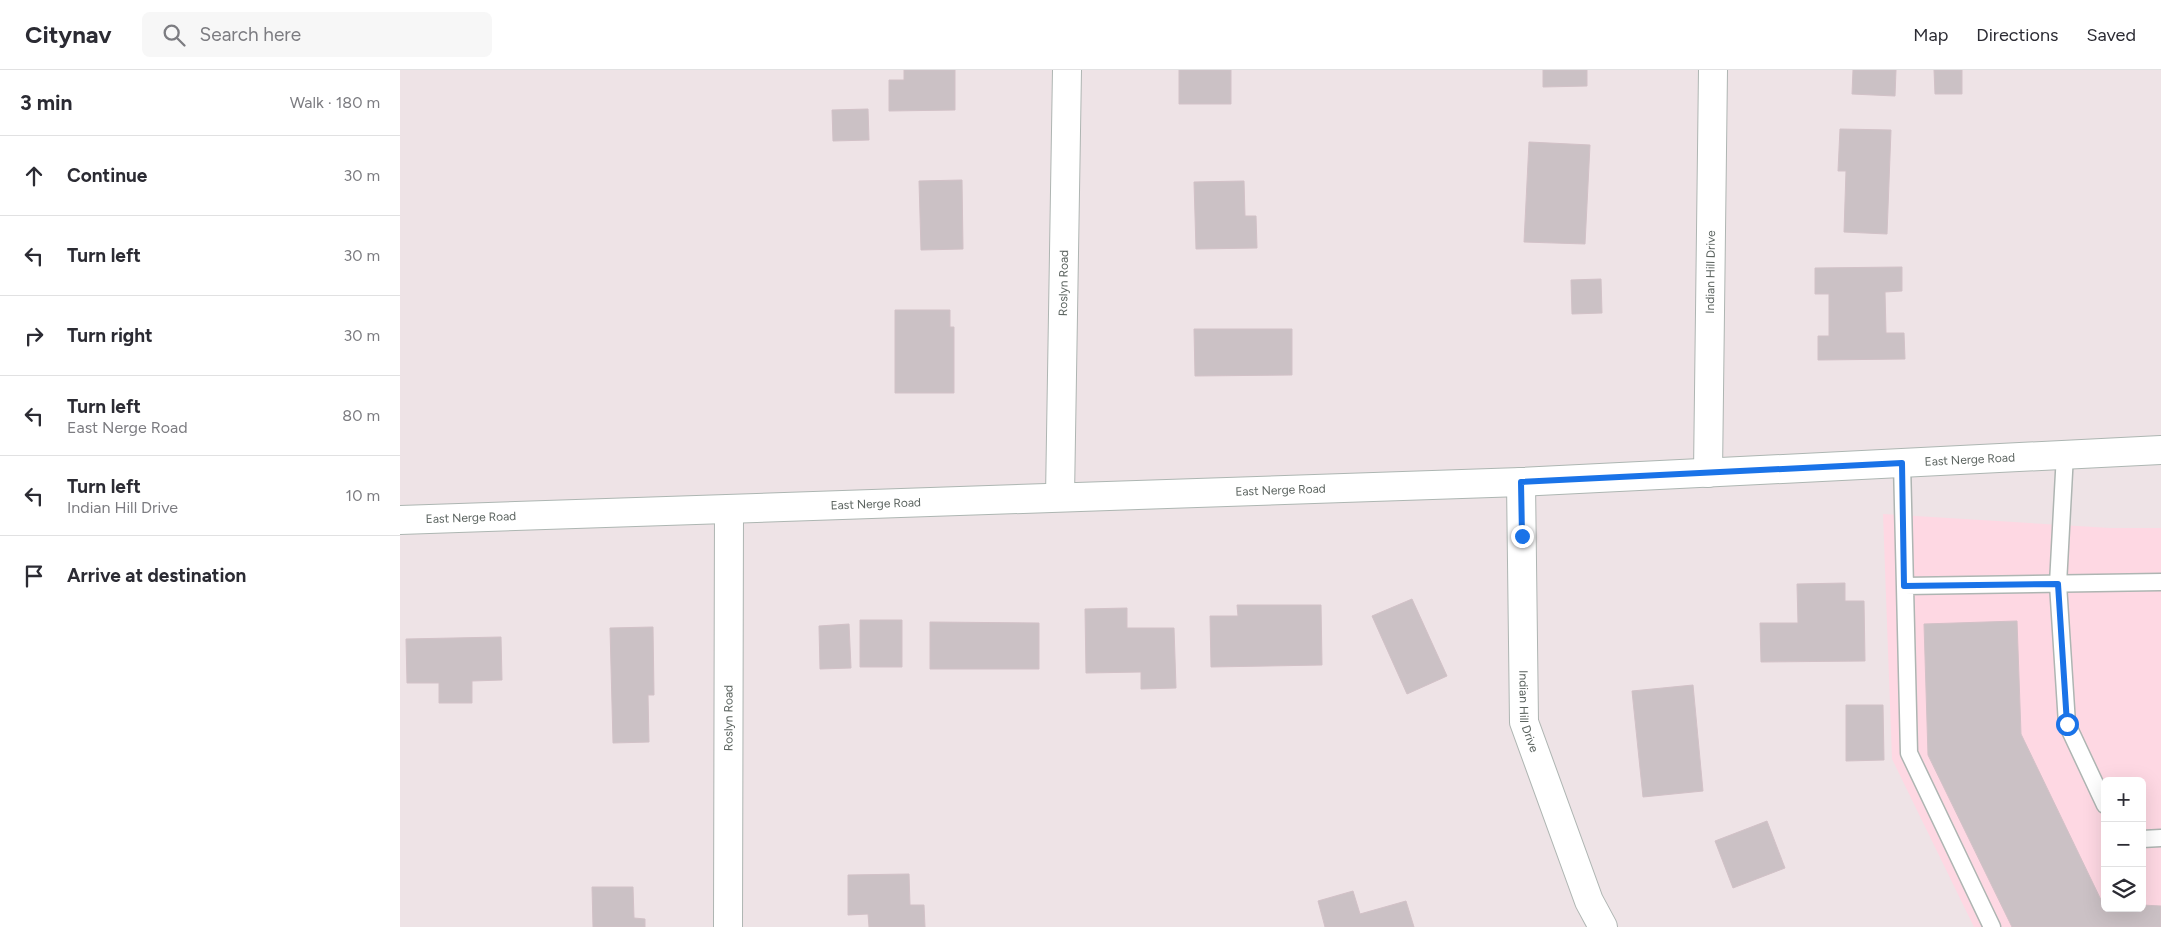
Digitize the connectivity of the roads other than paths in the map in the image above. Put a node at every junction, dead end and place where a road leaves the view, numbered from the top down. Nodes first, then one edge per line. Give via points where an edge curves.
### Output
1 (1067, 70) edge
2 (1713, 70) edge
3 (2161, 450) edge
4 (2065, 454) junction
5 (1902, 463) junction
6 (1708, 473) junction
7 (1521, 482) junction
8 (1060, 498) junction
9 (730, 508) junction
10 (400, 520) edge
11 (2161, 582) edge
12 (2058, 584) junction
13 (1904, 586) junction
14 (2101, 796) edge
15 (2161, 838) edge
16 (2146, 839) edge
17 (728, 927) edge
18 (1603, 927) edge
19 (1992, 927) edge

1 - 8 main road, Roslyn Road
2 - 6 main road, Indian Hill Drive
3 - 4 main road, East Nerge Road
4 - 5 main road, East Nerge Road
4 - 12 lane
5 - 6 main road, East Nerge Road
5 - 13 lane
6 - 7 main road, East Nerge Road
7 - 8 main road, East Nerge Road
7 - 18 main road, Indian Hill Drive via 1524,722 1589,902
8 - 9 main road, East Nerge Road
9 - 10 main road, East Nerge Road
9 - 17 main road, Roslyn Road
11 - 12 lane
12 - 13 lane
12 - 14 lane via 2067,724
13 - 19 lane via 1909,753
15 - 16 lane

